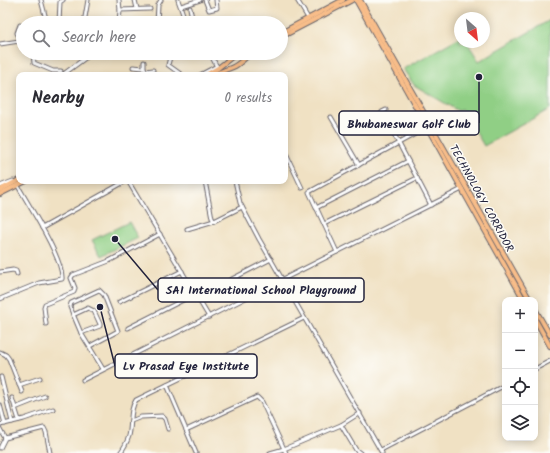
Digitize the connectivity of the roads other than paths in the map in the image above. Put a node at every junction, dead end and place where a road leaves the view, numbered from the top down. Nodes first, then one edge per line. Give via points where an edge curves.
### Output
1 (41, 0) edge
2 (63, 0) edge
3 (88, 0) edge
4 (120, 0) edge
5 (135, 0) edge
6 (161, 0) edge
7 (178, 0) edge
8 (200, 0) edge
9 (205, 0) edge
10 (216, 0) edge
11 (297, 0) edge
12 (343, 0) edge
13 (352, 0) edge
14 (356, 0) edge
15 (360, 0) edge
16 (181, 6) junction
17 (190, 8) dead end
18 (137, 9) junction
19 (150, 9) dead end
20 (120, 10) junction
21 (45, 16) edge
22 (59, 16) edge
23 (85, 16) edge
24 (120, 16) edge
25 (157, 16) edge
26 (183, 16) edge
27 (192, 16) edge
28 (308, 18) junction
29 (288, 29) edge
30 (288, 33) edge
31 (16, 40) edge
32 (0, 44) edge
33 (34, 60) edge
34 (83, 60) edge
35 (169, 60) edge
36 (215, 60) edge
37 (229, 60) edge
38 (240, 60) edge
39 (144, 62) dead end
40 (133, 67) dead end
41 (220, 68) junction
42 (61, 70) dead end
43 (145, 70) junction
44 (153, 70) dead end
45 (66, 72) edge
46 (178, 72) edge
47 (209, 72) edge
48 (212, 72) edge
49 (217, 72) edge
50 (386, 110) dead end
51 (331, 117) dead end
52 (428, 127) junction
53 (436, 138) junction
54 (398, 143) junction
55 (288, 158) edge
56 (408, 161) junction
57 (359, 165) junction
58 (416, 178) junction
59 (16, 182) edge
60 (16, 183) edge
61 (16, 183) edge
62 (19, 184) edge
63 (122, 184) edge
64 (129, 184) edge
65 (206, 184) edge
66 (236, 184) edge
67 (0, 186) edge
68 (302, 188) dead end
69 (462, 189) junction
70 (0, 190) edge
71 (0, 194) edge
72 (431, 205) junction
73 (242, 207) junction
74 (316, 208) junction
75 (214, 221) junction
76 (324, 224) junction
77 (42, 228) junction
78 (186, 230) dead end
79 (160, 234) junction
80 (337, 252) junction
81 (271, 259) junction
82 (182, 271) junction
83 (0, 272) edge
84 (17, 274) dead end
85 (282, 279) junction
86 (195, 294) junction
87 (522, 297) edge
88 (528, 297) edge
89 (197, 298) junction
90 (0, 299) edge
91 (119, 302) dead end
92 (538, 314) edge
93 (73, 315) junction
94 (209, 317) junction
95 (304, 318) junction
96 (46, 324) dead end
97 (538, 325) edge
98 (128, 328) dead end
99 (81, 333) junction
100 (550, 335) edge
101 (90, 346) junction
102 (550, 346) edge
103 (0, 352) edge
104 (550, 361) edge
105 (538, 367) edge
106 (103, 369) junction
107 (1, 377) dead end
108 (40, 378) dead end
109 (83, 380) dead end
110 (19, 385) junction
111 (166, 385) junction
112 (502, 387) edge
113 (22, 392) dead end
114 (45, 396) dead end
115 (28, 397) dead end
116 (12, 398) dead end
117 (30, 402) junction
118 (0, 407) edge
119 (15, 408) junction
120 (53, 409) dead end
121 (360, 413) junction
122 (19, 420) junction
123 (131, 421) junction
124 (12, 422) junction
125 (0, 424) edge
126 (5, 424) junction
127 (341, 425) junction
128 (0, 429) edge
129 (168, 429) dead end
130 (186, 430) junction
131 (5, 438) junction
132 (0, 448) edge
133 (284, 449) junction
134 (356, 450) junction
135 (381, 452) edge
136 (50, 453) edge
137 (120, 453) edge
138 (196, 453) edge
139 (270, 453) edge
140 (286, 453) edge
141 (351, 453) edge
142 (360, 453) edge

1 - 21 street
2 - 22 street via 60,2
3 - 23 street
4 - 20 street
5 - 18 street
6 - 25 street
7 - 16 street
8 - 16 street
9 - 10 street via 208,10 217,8
11 - 28 street
12 - 28 main road
13 - 30 main road
14 - 52 main road
15 - 53 main road, TECHNOLOGY CORRIDOR
16 - 26 street
17 - 27 street
18 - 19 street
18 - 20 street
20 - 24 street
28 - 29 main road
31 - 32 street
33 - 42 street via 34,63 53,71
34 - 45 street
35 - 46 street via 168,65
36 - 41 street
37 - 41 main road
38 - 41 main road via 234,67
39 - 43 street
40 - 43 street
41 - 47 street
41 - 48 main road
41 - 49 main road
43 - 44 street
50 - 54 street via 382,112
51 - 57 street
52 - 53 main road
52 - 54 street
53 - 69 main road
53 - 88 main road, TECHNOLOGY CORRIDOR
54 - 56 street
54 - 57 street
55 - 68 street
56 - 58 street
56 - 74 street
57 - 74 street via 309,192
58 - 72 street
58 - 76 street
59 - 67 street
60 - 70 main road
61 - 71 main road
62 - 77 street
63 - 77 street
64 - 79 street
65 - 75 street
66 - 73 street
69 - 72 street
69 - 87 main road
72 - 80 street
73 - 75 street
73 - 81 street
74 - 76 street
75 - 78 street
76 - 80 street
77 - 90 street via 53,248 62,279 39,283
79 - 82 street
79 - 96 street via 108,261 73,275 71,278 74,292 45,304
80 - 85 street
81 - 85 street
81 - 89 street
82 - 86 street
82 - 91 street
83 - 84 street via 13,270
85 - 94 street
85 - 95 street
86 - 89 street
86 - 98 street
89 - 94 street
92 - 100 main road
93 - 99 street
93 - 99 street via 90,308 100,324
93 - 101 street via 71,303 96,291 102,292 118,331
94 - 106 street
95 - 111 street
95 - 121 street
97 - 102 main road
99 - 101 street
101 - 106 street
103 - 110 street via 9,359
104 - 105 street
106 - 109 street
107 - 124 street
108 - 110 street
110 - 113 street
111 - 123 street via 136,400 132,407
111 - 130 street
112 - 135 street
114 - 117 street
115 - 117 street
116 - 119 street
117 - 119 street
118 - 126 street
119 - 122 street
120 - 122 street
121 - 127 street
121 - 135 street
122 - 124 street
123 - 129 street via 141,417 162,416
123 - 137 street via 126,445
124 - 126 street
125 - 126 street
127 - 133 street
127 - 134 street
128 - 131 street
130 - 133 street via 257,397 262,402
130 - 138 street
131 - 132 street
131 - 136 street via 44,428
133 - 139 street
133 - 140 street
134 - 141 street
134 - 142 street

